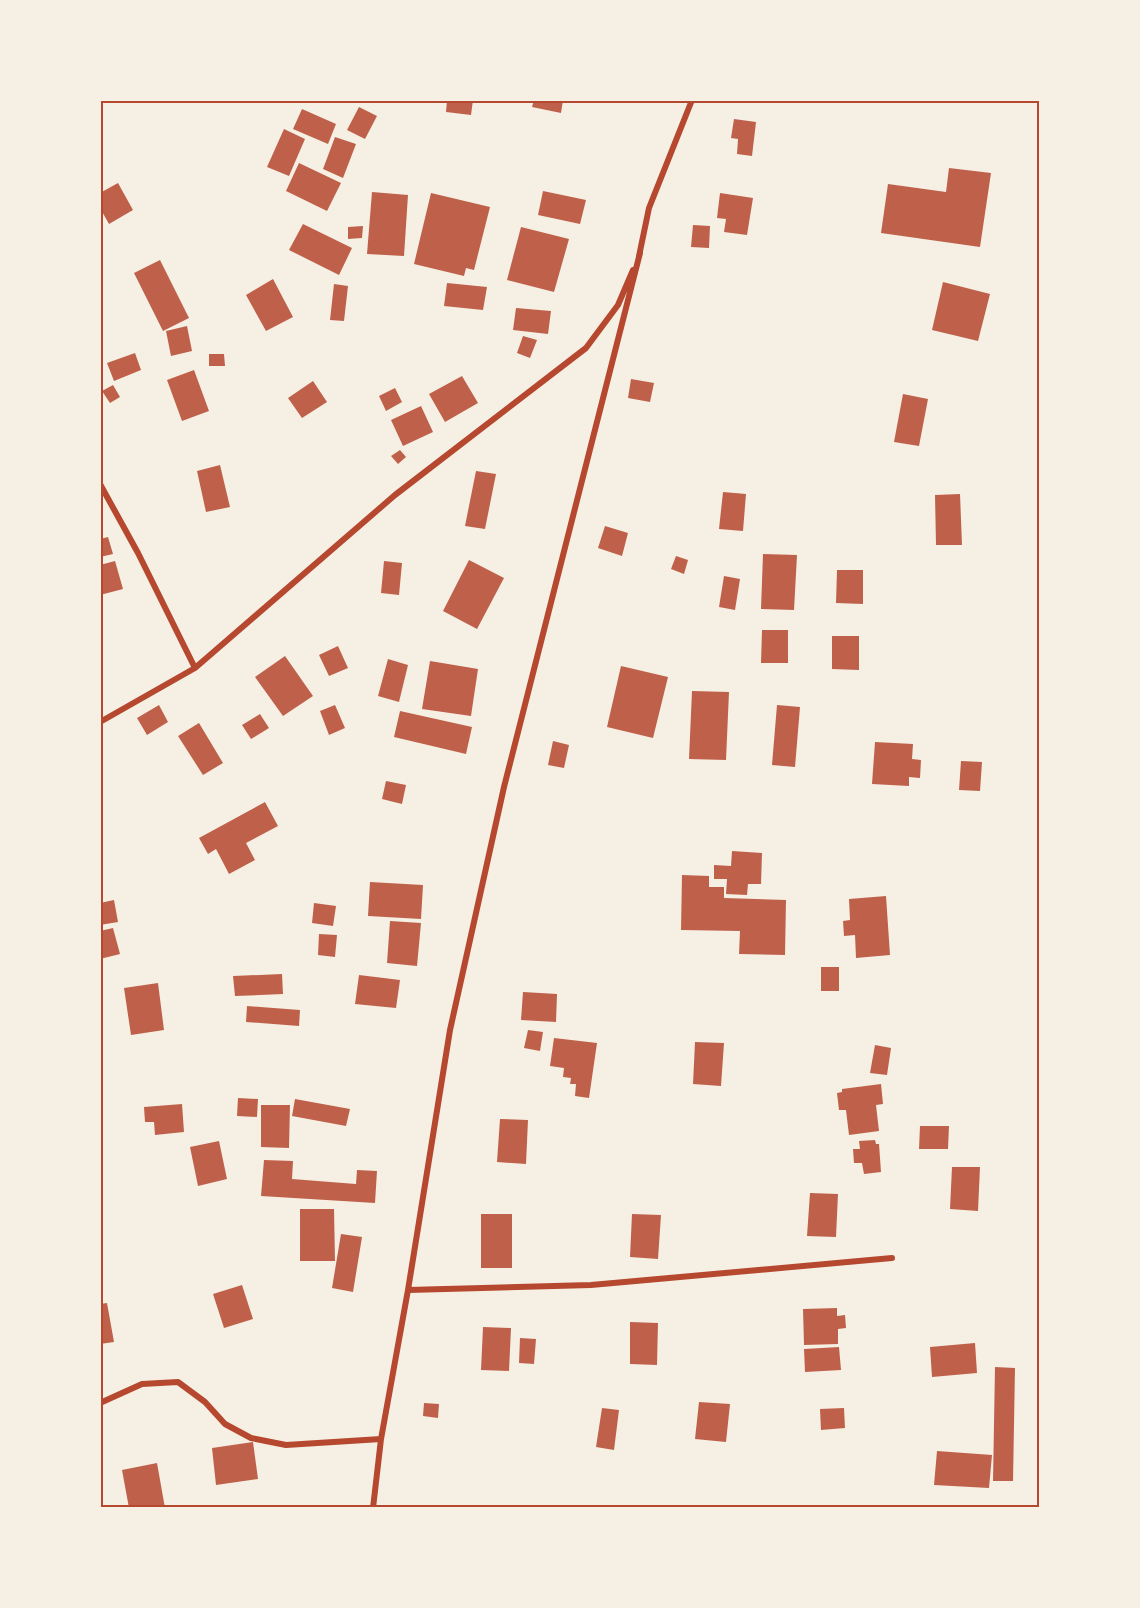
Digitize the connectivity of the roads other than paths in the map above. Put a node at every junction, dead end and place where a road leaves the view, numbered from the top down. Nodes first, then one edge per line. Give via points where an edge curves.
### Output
1 (692, 100) edge
2 (640, 253) junction
3 (100, 483) edge
4 (195, 668) junction
5 (100, 722) edge
6 (892, 1258) dead end
7 (408, 1290) junction
8 (100, 1403) edge
9 (381, 1439) junction
10 (373, 1508) edge

1 - 2 street via 649,208
2 - 4 street via 618,305 586,348 395,495
2 - 7 street via 504,787 450,1030
3 - 4 street
4 - 5 street
6 - 7 street via 591,1285
7 - 9 street
8 - 9 street via 142,1384 178,1382 205,1402 225,1424 251,1438 286,1445
9 - 10 street

